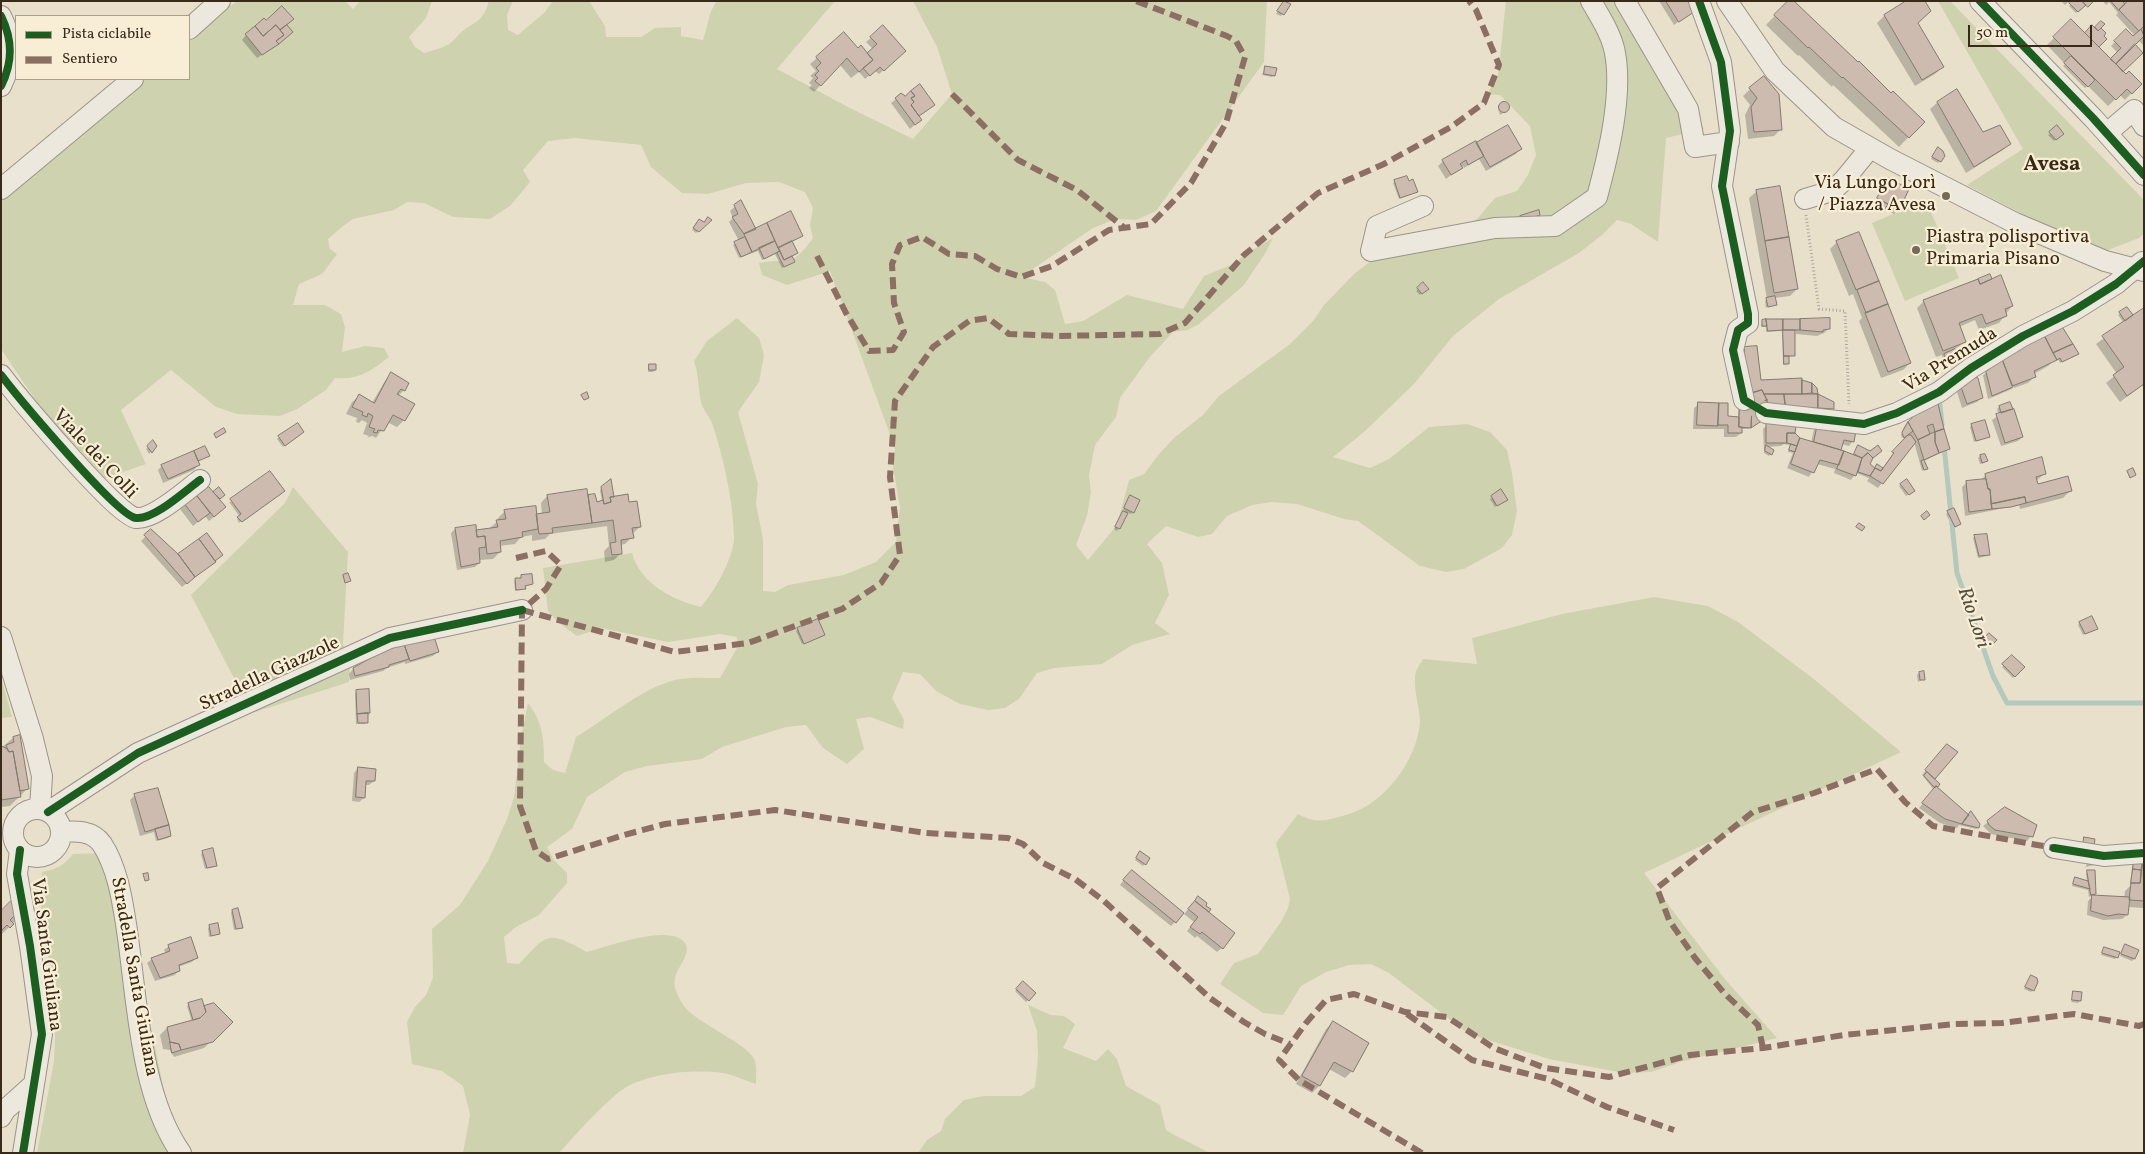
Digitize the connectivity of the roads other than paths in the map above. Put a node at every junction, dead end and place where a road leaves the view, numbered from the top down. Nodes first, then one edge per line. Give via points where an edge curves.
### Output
1 (220, 1) edge
2 (1591, 1) edge
3 (1624, 1) edge
4 (1699, 1) edge
5 (1727, 1) edge
6 (1980, 1) edge
7 (1, 16) edge
8 (190, 28) edge
9 (133, 80) edge
10 (1, 86) edge
11 (2144, 126) edge
12 (2107, 133) junction
13 (1728, 142) junction
14 (1870, 148) junction
15 (2144, 175) edge
16 (1, 189) edge
17 (1805, 199) road end
18 (1422, 206) dead end
19 (2141, 267) edge
20 (1, 375) edge
21 (1744, 400) dead end
22 (1766, 413) tunnel mouth
23 (200, 480) dead end
24 (522, 610) dead end
25 (1, 638) edge
26 (44, 811) junction
27 (9, 818) edge
28 (61, 832) junction
29 (2054, 848) dead end
30 (20, 850) junction
31 (2144, 853) edge
32 (34, 1084) junction
33 (1, 1117) edge
34 (23, 1153) edge
35 (181, 1153) edge

1 - 8 street
2 - 18 street via 1604,23 1615,53 1617,91 1610,149 1597,198 1555,226 1495,228 1371,251 1377,226
3 - 13 street via 1688,109 1695,147
4 - 13 street via 1721,62 1730,131
5 - 14 street via 1775,71 1834,127
6 - 12 street
7 - 10 street via 8,29 11,61
9 - 16 street
11 - 12 street via 2134,110
12 - 15 street
13 - 21 street via 1722,186 1748,314 1748,323 1738,330 1733,350
14 - 17 street via 1832,191
14 - 19 street via 2015,223 2105,261
19 - 22 street, Via Premuda via 2073,311 2023,336 1971,368 1939,392 1897,413 1864,424
20 - 23 street, Viale dei Colli via 99,488 134,519 145,518
24 - 26 street, Stradella Giazzole via 390,638 138,752
25 - 26 street via 33,739 42,776
26 - 27 street via 31,810
26 - 28 street via 59,824
27 - 30 street
28 - 30 street via 52,852 44,856 36,857
28 - 35 street, Stradella Santa Giuliana via 84,831 101,843 112,867 122,901 148,1072 162,1116
29 - 31 street via 2104,856
30 - 32 street, Via Santa Giuliana via 17,874 42,1034
32 - 33 street
32 - 34 street, Via Santa Giuliana

